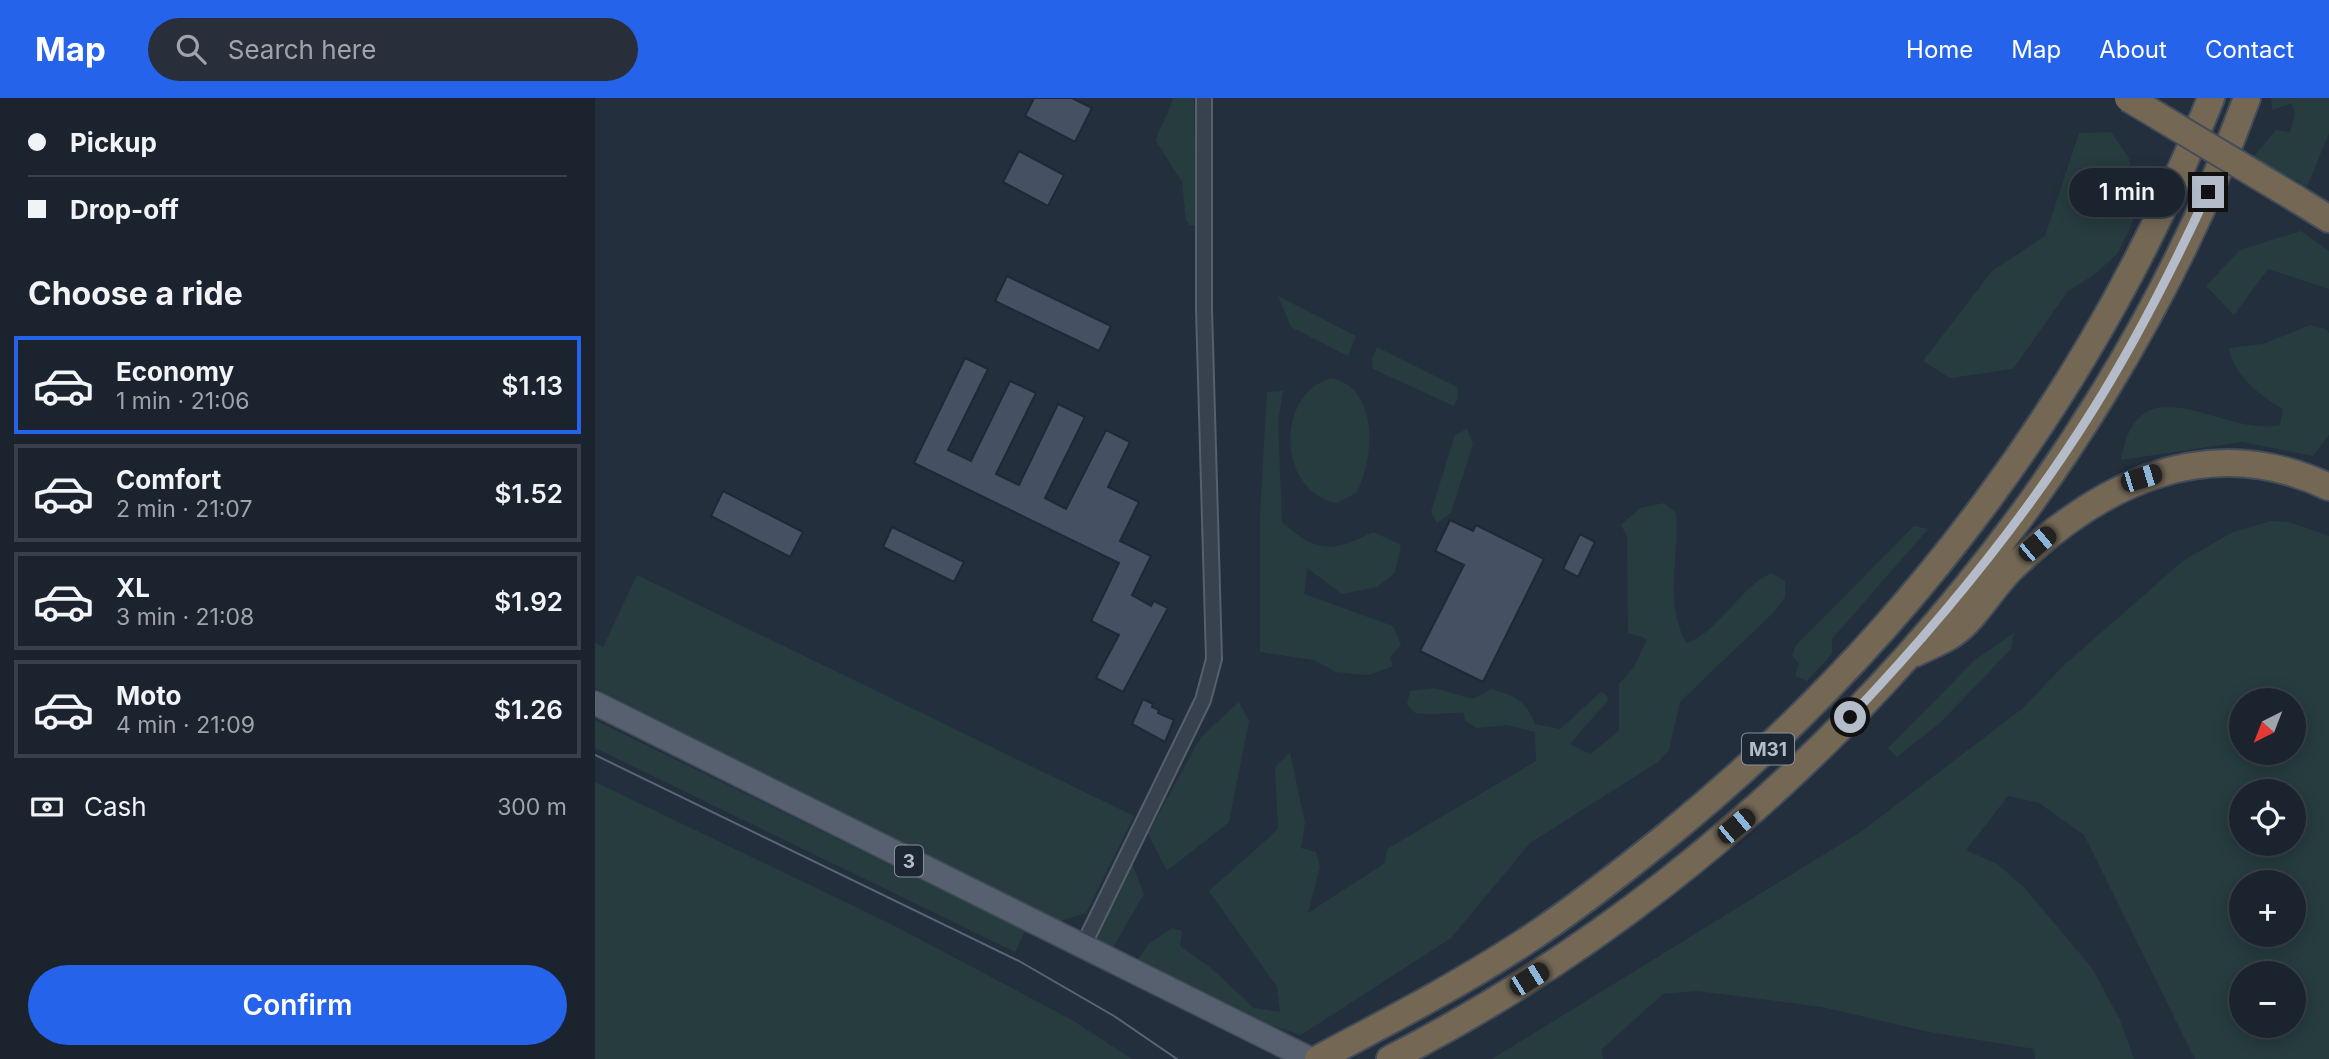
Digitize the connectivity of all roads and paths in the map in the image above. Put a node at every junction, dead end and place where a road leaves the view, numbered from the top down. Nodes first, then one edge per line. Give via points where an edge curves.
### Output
1 (1204, 98) edge
2 (2127, 98) edge
3 (2211, 98) edge
4 (2247, 98) edge
5 (2329, 219) edge
6 (2329, 487) edge
7 (1907, 657) junction
8 (595, 703) edge
9 (1082, 948) junction
10 (1310, 1059) edge
11 (1318, 1059) edge
12 (1390, 1059) edge

1 - 9 street via 1204,309 1214,659 1203,700
2 - 5 highway, bridge
3 - 11 highway, M31 via 2151,236 2065,389 1965,532 1879,635 1749,767 1621,873 1475,973
4 - 7 highway, M31 via 2178,258 2094,408 2036,494
6 - 7 highway via 2298,474 2235,464 2181,467 2141,478 2096,500 2060,525 2010,570 1954,633
7 - 12 highway, M31 via 1803,766 1642,902 1550,965
8 - 9 main road, 3
9 - 10 main road, 3

